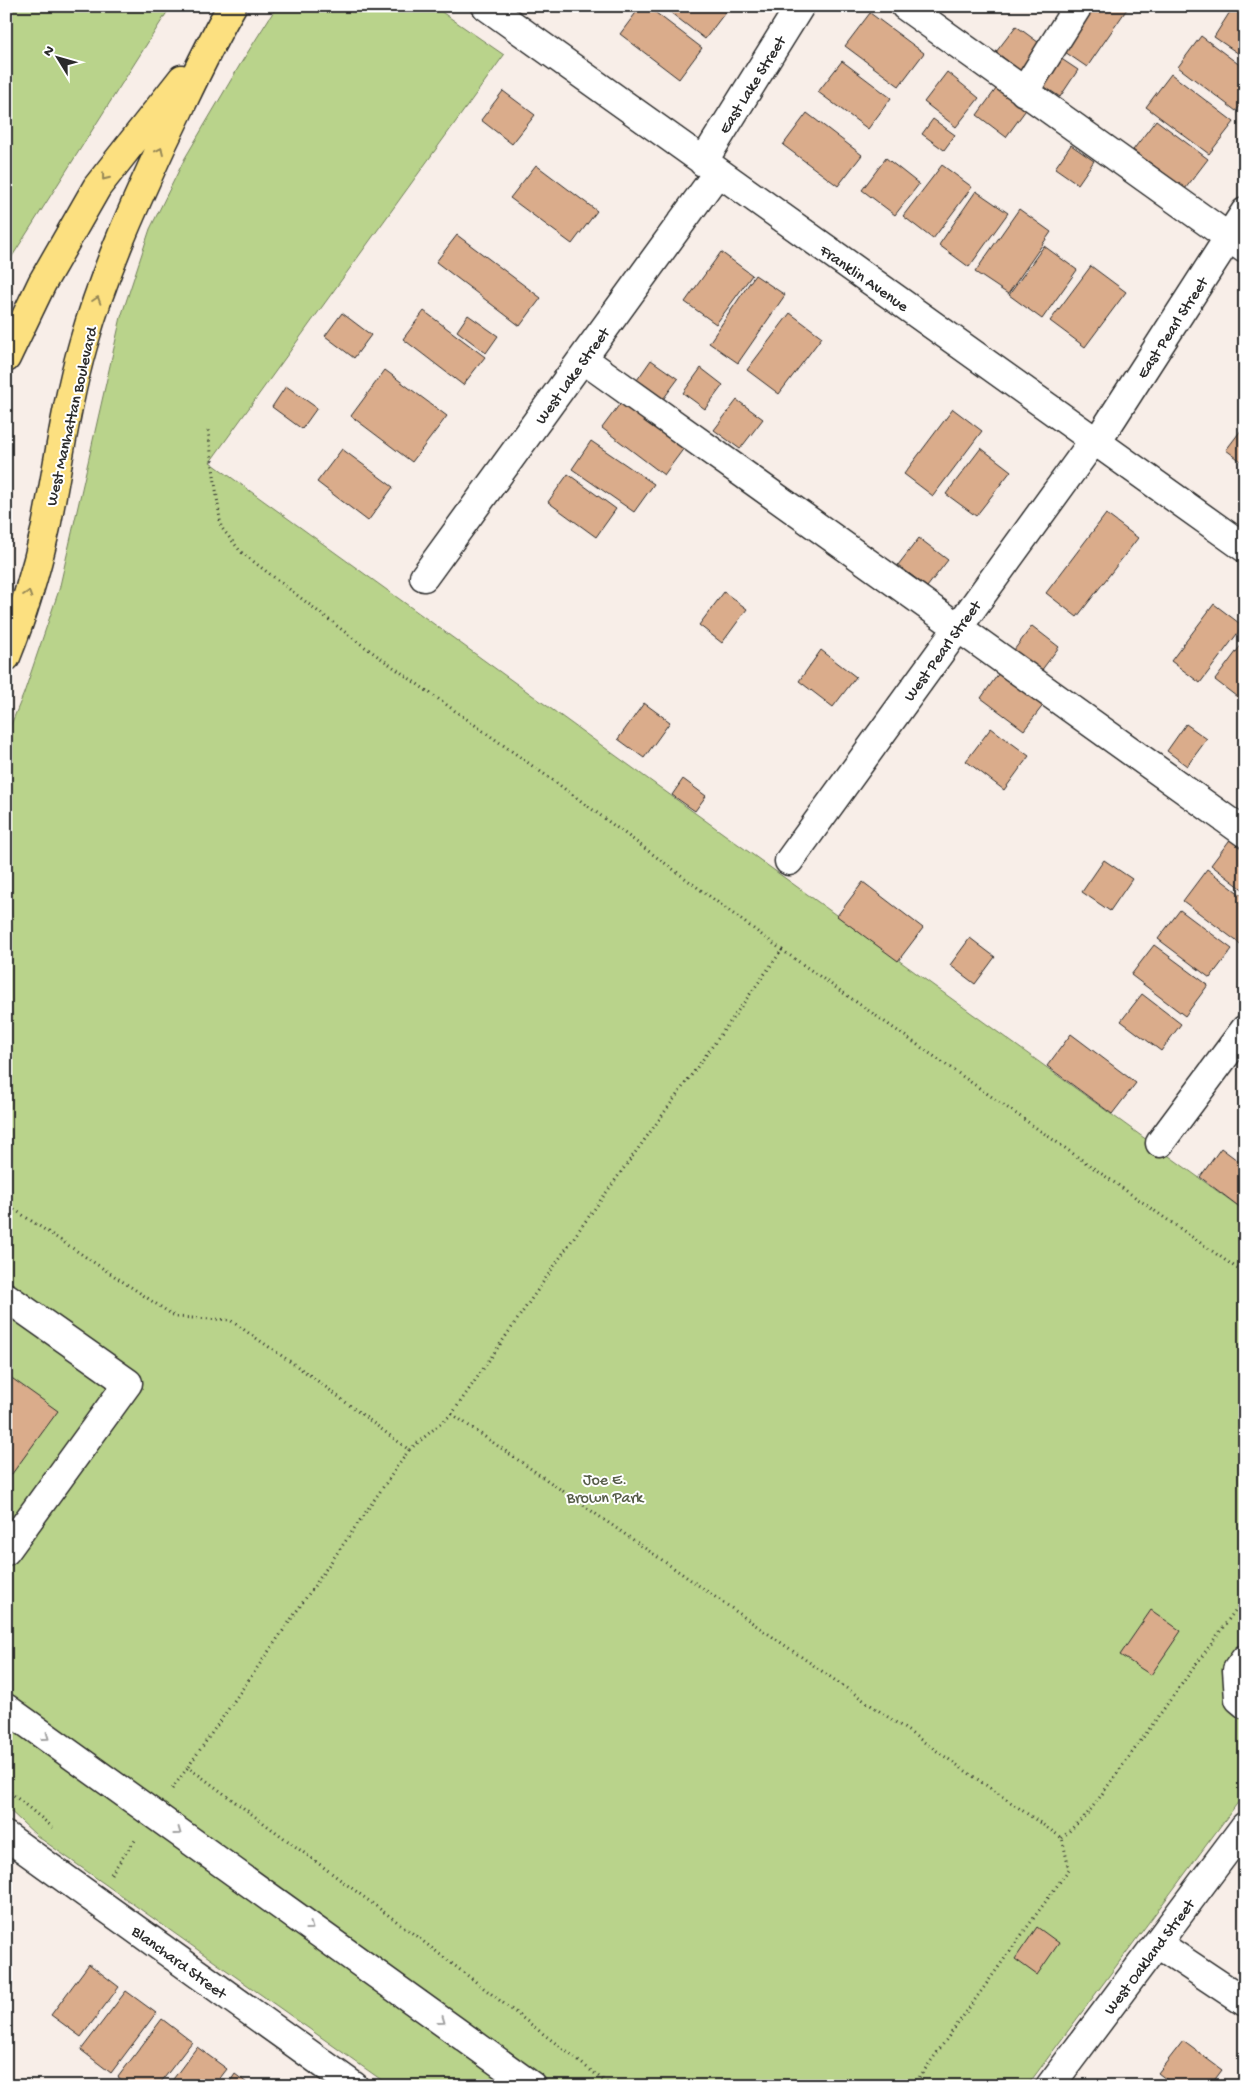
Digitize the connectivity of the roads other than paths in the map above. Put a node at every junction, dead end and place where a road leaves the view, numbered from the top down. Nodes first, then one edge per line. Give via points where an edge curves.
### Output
1 (232, 6) edge
2 (486, 6) edge
3 (800, 6) edge
4 (905, 6) edge
5 (1078, 6) edge
6 (210, 43) junction
7 (1024, 92) junction
8 (711, 167) junction
9 (1245, 212) edge
10 (1236, 243) edge
11 (6, 358) edge
12 (583, 359) junction
13 (1095, 441) junction
14 (1245, 548) edge
15 (424, 577) dead end
16 (958, 626) junction
17 (6, 657) edge
18 (1245, 833) edge
19 (789, 861) dead end
20 (1245, 1029) edge
21 (1160, 1143) dead end
22 (6, 1297) edge
23 (6, 1551) edge
24 (1245, 1659) edge
25 (1245, 1704) edge
26 (6, 1708) edge
27 (1245, 1826) edge
28 (6, 1836) edge
29 (1158, 1944) junction
30 (1245, 2002) edge
31 (354, 2086) edge
32 (532, 2086) edge
33 (1050, 2086) edge

1 - 6 main road, West Manhattan Boulevard
2 - 8 street, Franklin Avenue
3 - 8 street, East Lake Street
4 - 7 street
5 - 7 street
6 -> 11 main road, West Manhattan Boulevard via 97,187 42,283
17 -> 6 main road, West Manhattan Boulevard via 32,584 69,405 99,293 135,205
7 - 10 street
8 - 12 street, West Lake Street
8 - 13 street, Franklin Avenue
9 - 10 street, East Pearl Street
10 - 13 street, East Pearl Street
12 - 15 street, West Lake Street
12 - 16 street
13 - 14 street, Franklin Avenue
13 - 16 street, West Pearl Street
16 - 18 street
16 - 19 street, West Pearl Street
20 - 21 street
22 - 23 street via 128,1383
24 - 25 street via 1237,1670 1239,1699
26 -> 32 street
27 - 29 street, West Oakland Street
28 - 31 street, Blanchard Street
29 - 30 street
29 - 33 street, West Oakland Street

